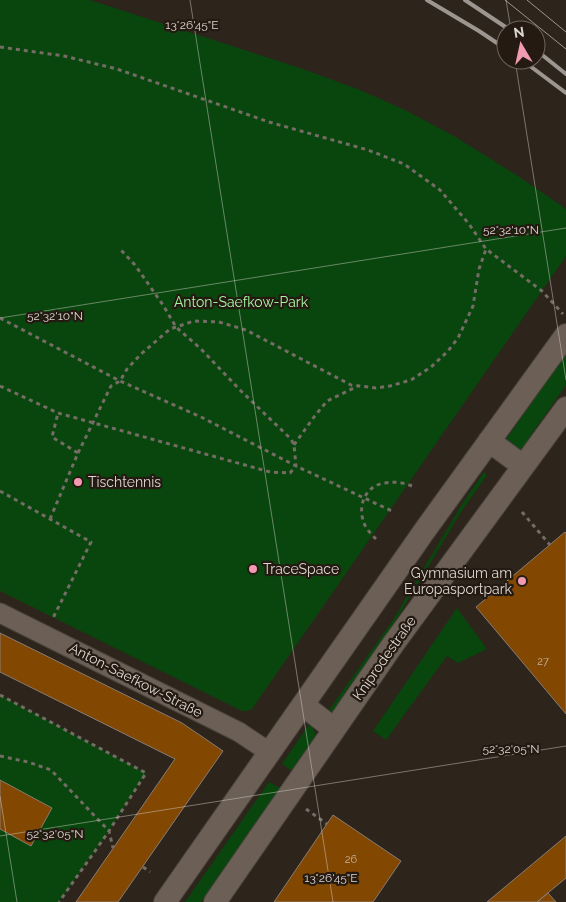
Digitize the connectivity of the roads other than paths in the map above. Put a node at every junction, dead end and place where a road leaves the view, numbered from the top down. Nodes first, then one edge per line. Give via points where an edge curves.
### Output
1 (566, 335) edge
2 (566, 408) edge
3 (489, 441) junction
4 (522, 466) junction
5 (0, 612) edge
6 (302, 705) junction
7 (334, 729) junction
8 (270, 752) junction
9 (165, 902) edge
10 (215, 902) edge

1 - 3 street
2 - 4 street, Kniprodestraße
3 - 4 street
3 - 6 street
4 - 7 street, Kniprodestraße
5 - 8 street, Anton-Saefkow-Straße via 239,732
6 - 7 street
6 - 8 street
7 - 10 street, Kniprodestraße
8 - 9 street

